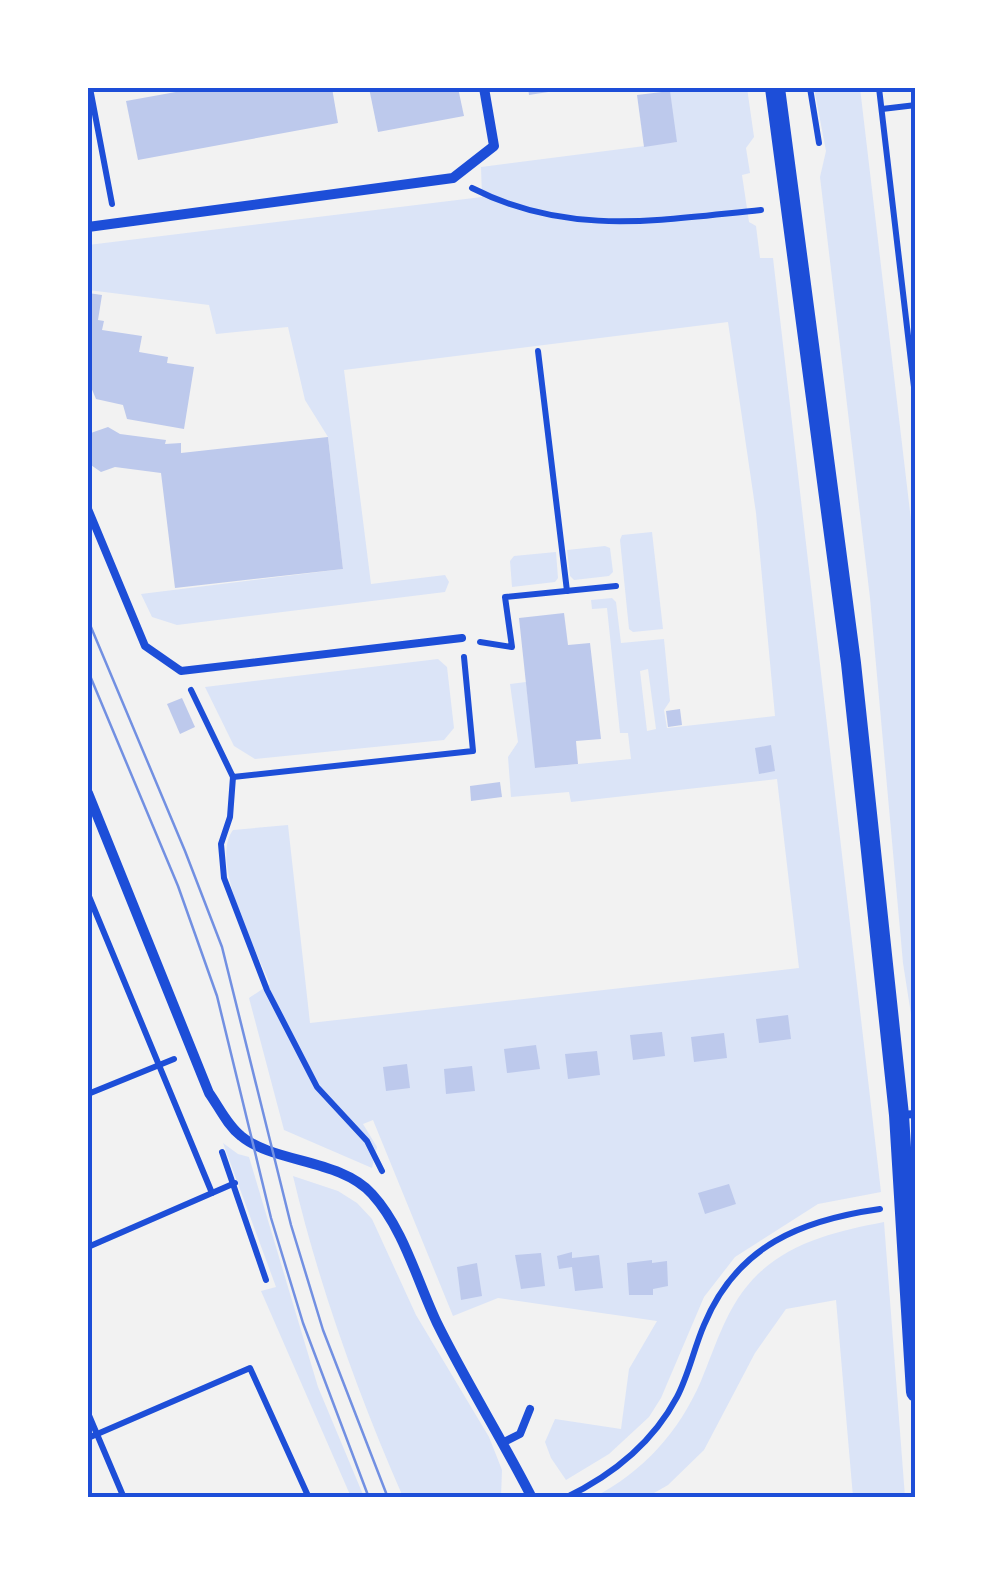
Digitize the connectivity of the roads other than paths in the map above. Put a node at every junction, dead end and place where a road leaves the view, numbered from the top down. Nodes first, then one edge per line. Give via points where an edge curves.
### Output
1 (484, 88) edge
2 (775, 88) edge
3 (88, 227) edge
4 (88, 510) edge
5 (462, 638) road end
6 (88, 794) edge
7 (907, 1114) edge
8 (916, 1392) edge
9 (530, 1409) dead end
10 (504, 1442) junction
11 (532, 1498) edge

1 - 3 street via 494,146 453,178
2 - 7 main road
4 - 5 lane via 145,646 182,671
6 - 10 street via 209,1093 252,1144 303,1159 370,1192
7 - 8 main road
9 - 10 lane via 520,1434
10 - 11 street

